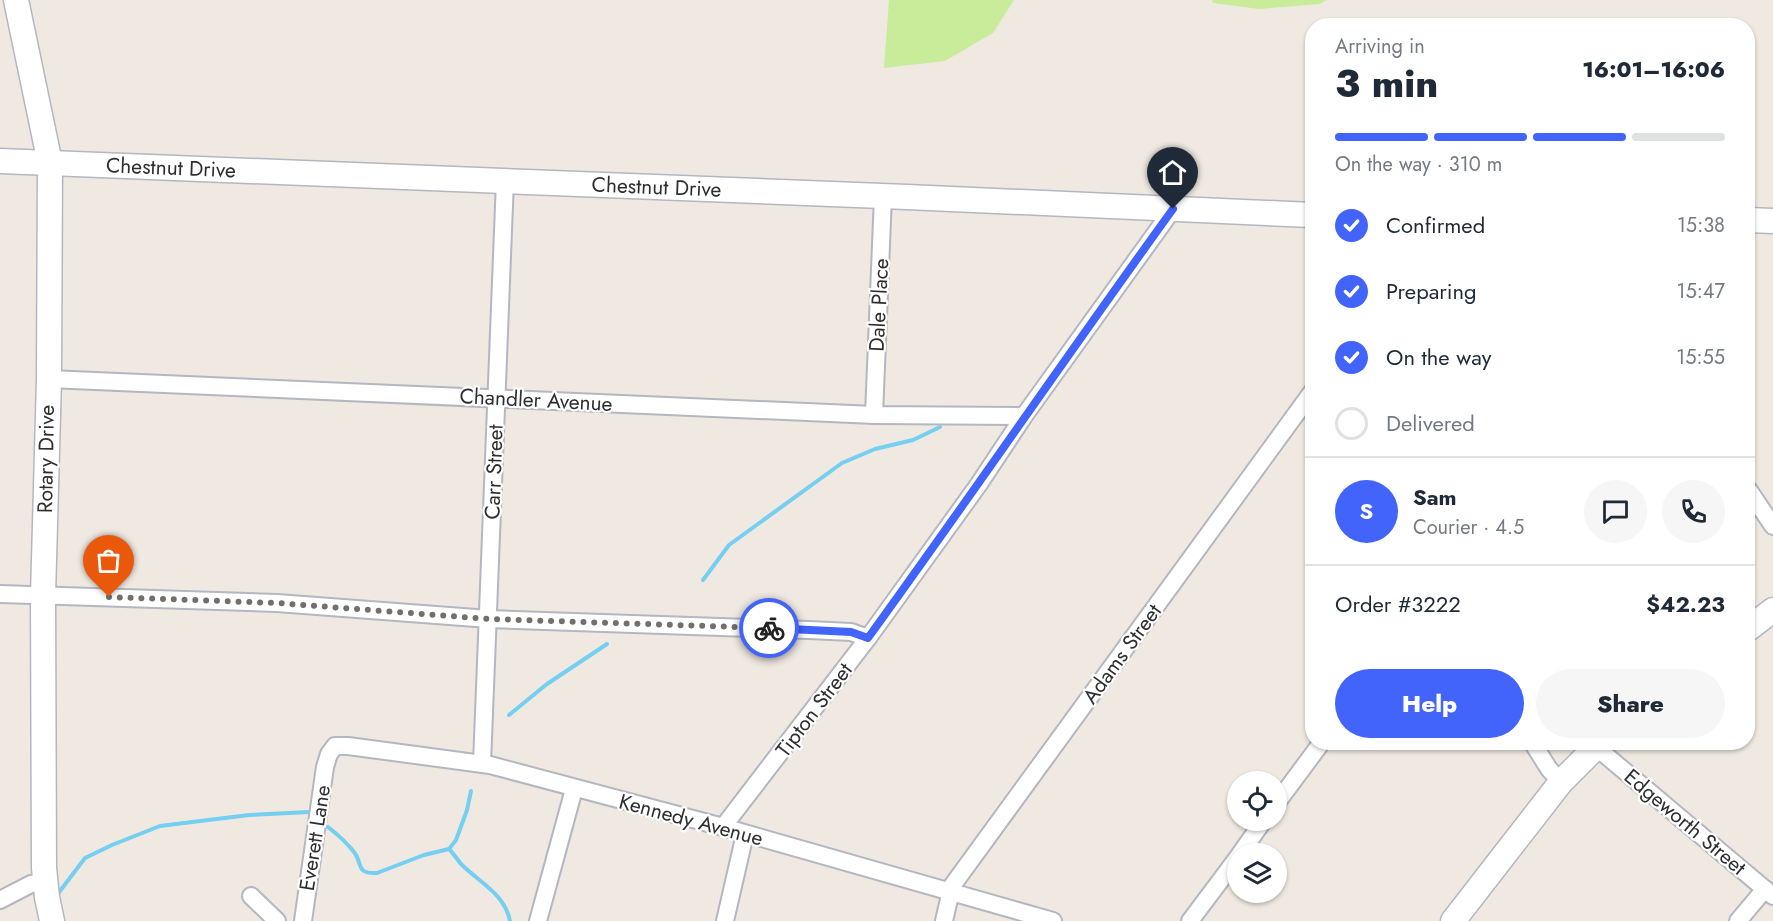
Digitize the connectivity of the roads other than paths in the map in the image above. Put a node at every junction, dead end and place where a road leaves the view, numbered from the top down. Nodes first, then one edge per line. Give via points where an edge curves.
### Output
1 (16, 0) edge
2 (0, 161) edge
3 (50, 163) junction
4 (505, 180) junction
5 (883, 196) junction
6 (1173, 209) junction
7 (1305, 215) edge
8 (1755, 220) edge
9 (1773, 221) edge
10 (49, 379) junction
11 (496, 398) junction
12 (1305, 402) edge
13 (874, 415) junction
14 (1024, 416) junction
15 (1755, 499) edge
16 (1773, 526) edge
17 (0, 594) edge
18 (43, 596) junction
19 (1773, 610) edge
20 (489, 619) junction
21 (1755, 624) edge
22 (868, 638) junction
23 (1316, 750) edge
24 (1537, 750) edge
25 (1594, 750) edge
26 (1605, 750) edge
27 (329, 754) joint
28 (482, 764) junction
29 (1561, 782) junction
30 (574, 789) junction
31 (1287, 789) edge
32 (723, 827) junction
33 (745, 834) junction
34 (1227, 871) edge
35 (45, 881) junction
36 (951, 891) junction
37 (1769, 893) edge
38 (251, 896) dead end
39 (0, 900) edge
40 (52, 921) edge
41 (277, 921) edge
42 (303, 921) edge
43 (538, 921) edge
44 (724, 921) edge
45 (944, 921) edge
46 (1053, 921) edge
47 (1190, 921) edge
48 (1453, 921) edge
49 (1738, 921) edge

1 - 3 street, Rotary Drive
2 - 3 street, Chestnut Drive
3 - 4 street, Chestnut Drive
3 - 10 street, Rotary Drive
4 - 5 street, Chestnut Drive
4 - 11 street, Carr Street
5 - 6 street, Chestnut Drive
5 - 13 street, Dale Place
6 - 7 street, Chestnut Drive
6 - 14 street, Tipton Street
8 - 9 street
10 - 11 street, Chandler Avenue
10 - 18 street, Rotary Drive
11 - 13 street, Chandler Avenue
11 - 20 street, Carr Street
12 - 36 street, Adams Street
13 - 14 street, Chandler Avenue
14 - 22 street, Tipton Street
15 - 16 street
17 - 18 street
18 - 20 street via 277,603
18 - 35 street, Rotary Drive
19 - 21 street
20 - 22 street via 851,632
20 - 28 street, Carr Street
22 - 32 street, Tipton Street
23 - 31 street
24 - 29 street
25 - 29 street
26 - 37 street, Edgeworth Street
27 - 28 street, Kennedy Avenue via 335,746 348,746
27 - 42 street, Everett Lane
28 - 30 street, Kennedy Avenue
29 - 48 street
30 - 32 street, Kennedy Avenue
30 - 43 street
32 - 33 street, Kennedy Avenue
33 - 36 street, Kennedy Avenue
33 - 44 street
34 - 47 street
35 - 39 street
35 - 40 street, Rotary Drive
36 - 45 street, Adams Street
36 - 46 street, Kennedy Avenue
37 - 49 street
38 - 41 street

